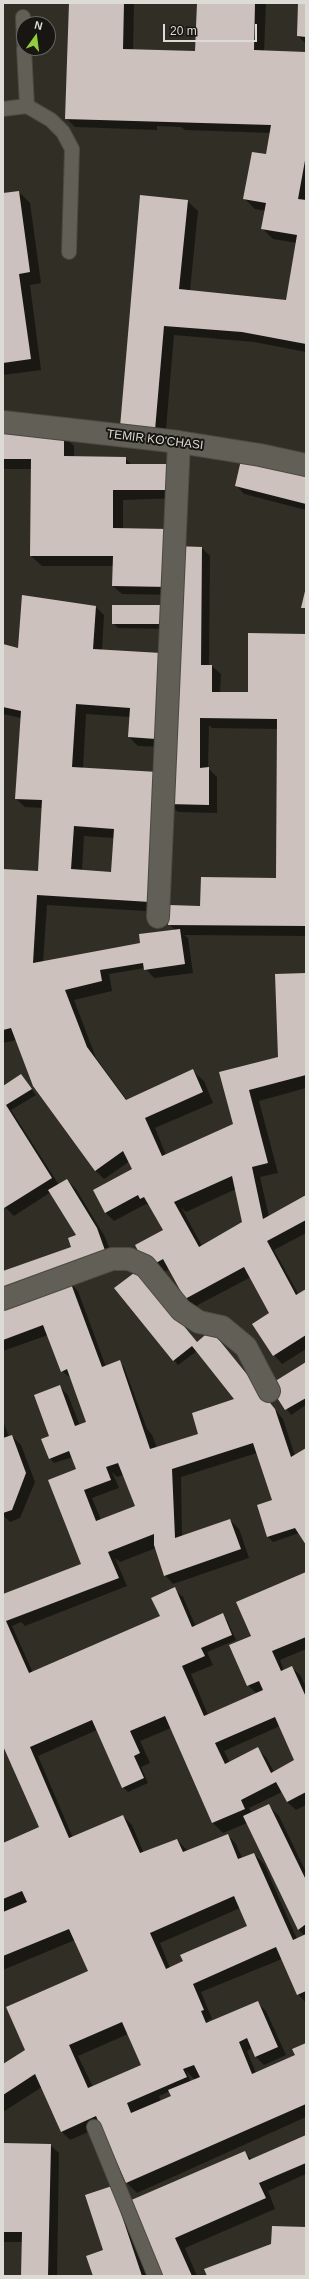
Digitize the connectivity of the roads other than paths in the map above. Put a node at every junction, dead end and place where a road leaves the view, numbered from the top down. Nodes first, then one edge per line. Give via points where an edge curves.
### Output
1 (24, 56) edge
2 (27, 106) junction
3 (3, 109) edge
4 (69, 252) dead end
5 (3, 422) edge
6 (179, 442) junction
7 (306, 465) edge
8 (158, 917) dead end
9 (3, 1299) edge
10 (269, 1391) dead end
11 (94, 2127) dead end
12 (155, 2276) edge

1 - 2 lane
2 - 3 lane
2 - 4 lane via 51,120 63,132 72,149
5 - 6 street, TEMIR KO'CHASI
6 - 7 street, TEMIR KO'CHASI
6 - 8 street
9 - 10 street via 112,1259 129,1259 145,1266 181,1310 199,1322 222,1327 246,1348
11 - 12 lane

